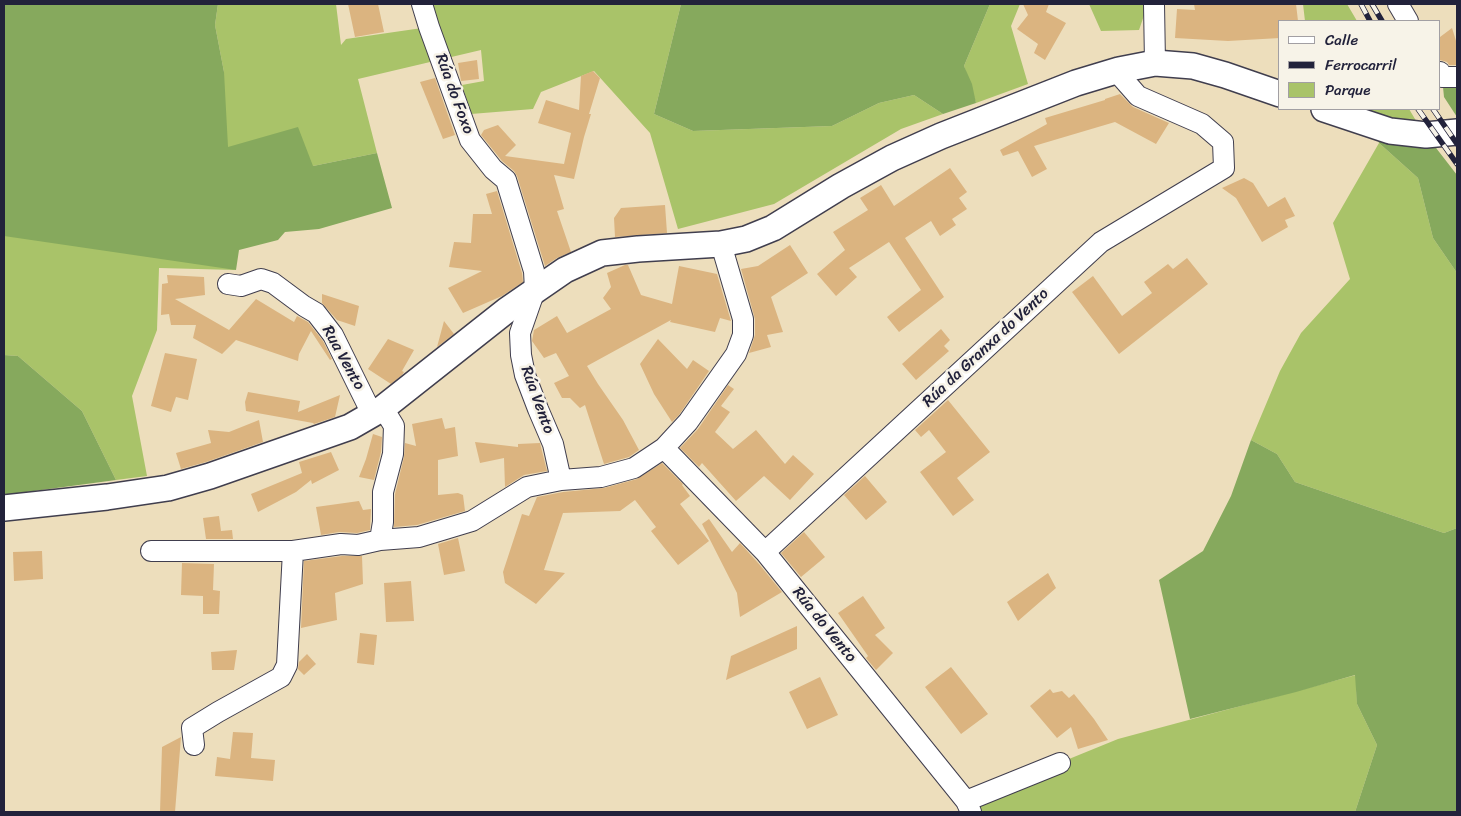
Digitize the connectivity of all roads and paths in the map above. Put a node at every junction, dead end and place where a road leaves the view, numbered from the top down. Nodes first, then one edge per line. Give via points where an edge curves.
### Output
1 (422, 4) edge
2 (1154, 4) edge
3 (1398, 4) edge
4 (1407, 20) edge
5 (1155, 63) junction
6 (1116, 71) junction
7 (1441, 74) edge
8 (1457, 78) edge
9 (1278, 93) edge
10 (1327, 110) edge
11 (1457, 132) edge
12 (721, 244) junction
13 (228, 284) dead end
14 (535, 290) junction
15 (378, 411) junction
16 (664, 448) junction
17 (561, 480) junction
18 (4, 508) edge
19 (380, 540) junction
20 (151, 551) dead end
21 (293, 552) junction
22 (765, 552) junction
23 (194, 745) dead end
24 (1060, 763) dead end
25 (969, 807) edge

1 - 14 street, Rúa do Foxo via 470,140 506,180 534,271
2 - 5 street
3 - 4 street
5 - 6 main road
5 - 9 main road via 1192,66
6 - 12 main road via 1076,83 941,136 884,162 773,228 746,239
6 - 22 street, Rúa da Granxa do Vento via 1138,96 1202,124 1223,142 1224,168 1101,242
7 - 8 street
10 - 11 main road via 1390,131 1426,135
12 - 14 main road via 602,253 565,270
12 - 16 street via 743,319 742,335 736,354 688,422
13 - 15 street, Rua Vento via 241,286 261,279 273,282 316,313 333,335
14 - 15 main road
14 - 17 street, Rúa Vento via 520,333 521,355 525,374 553,444
15 - 18 main road via 350,428 168,488
15 - 19 street via 394,426 393,454 383,492
16 - 17 street via 634,468 601,477
16 - 22 street, Rúa do Vento
17 - 19 street via 527,487 472,521 419,537
19 - 21 street
20 - 21 street
21 - 23 street via 287,664 281,677 192,728
22 - 25 street, Rúa do Vento
24 - 25 street

